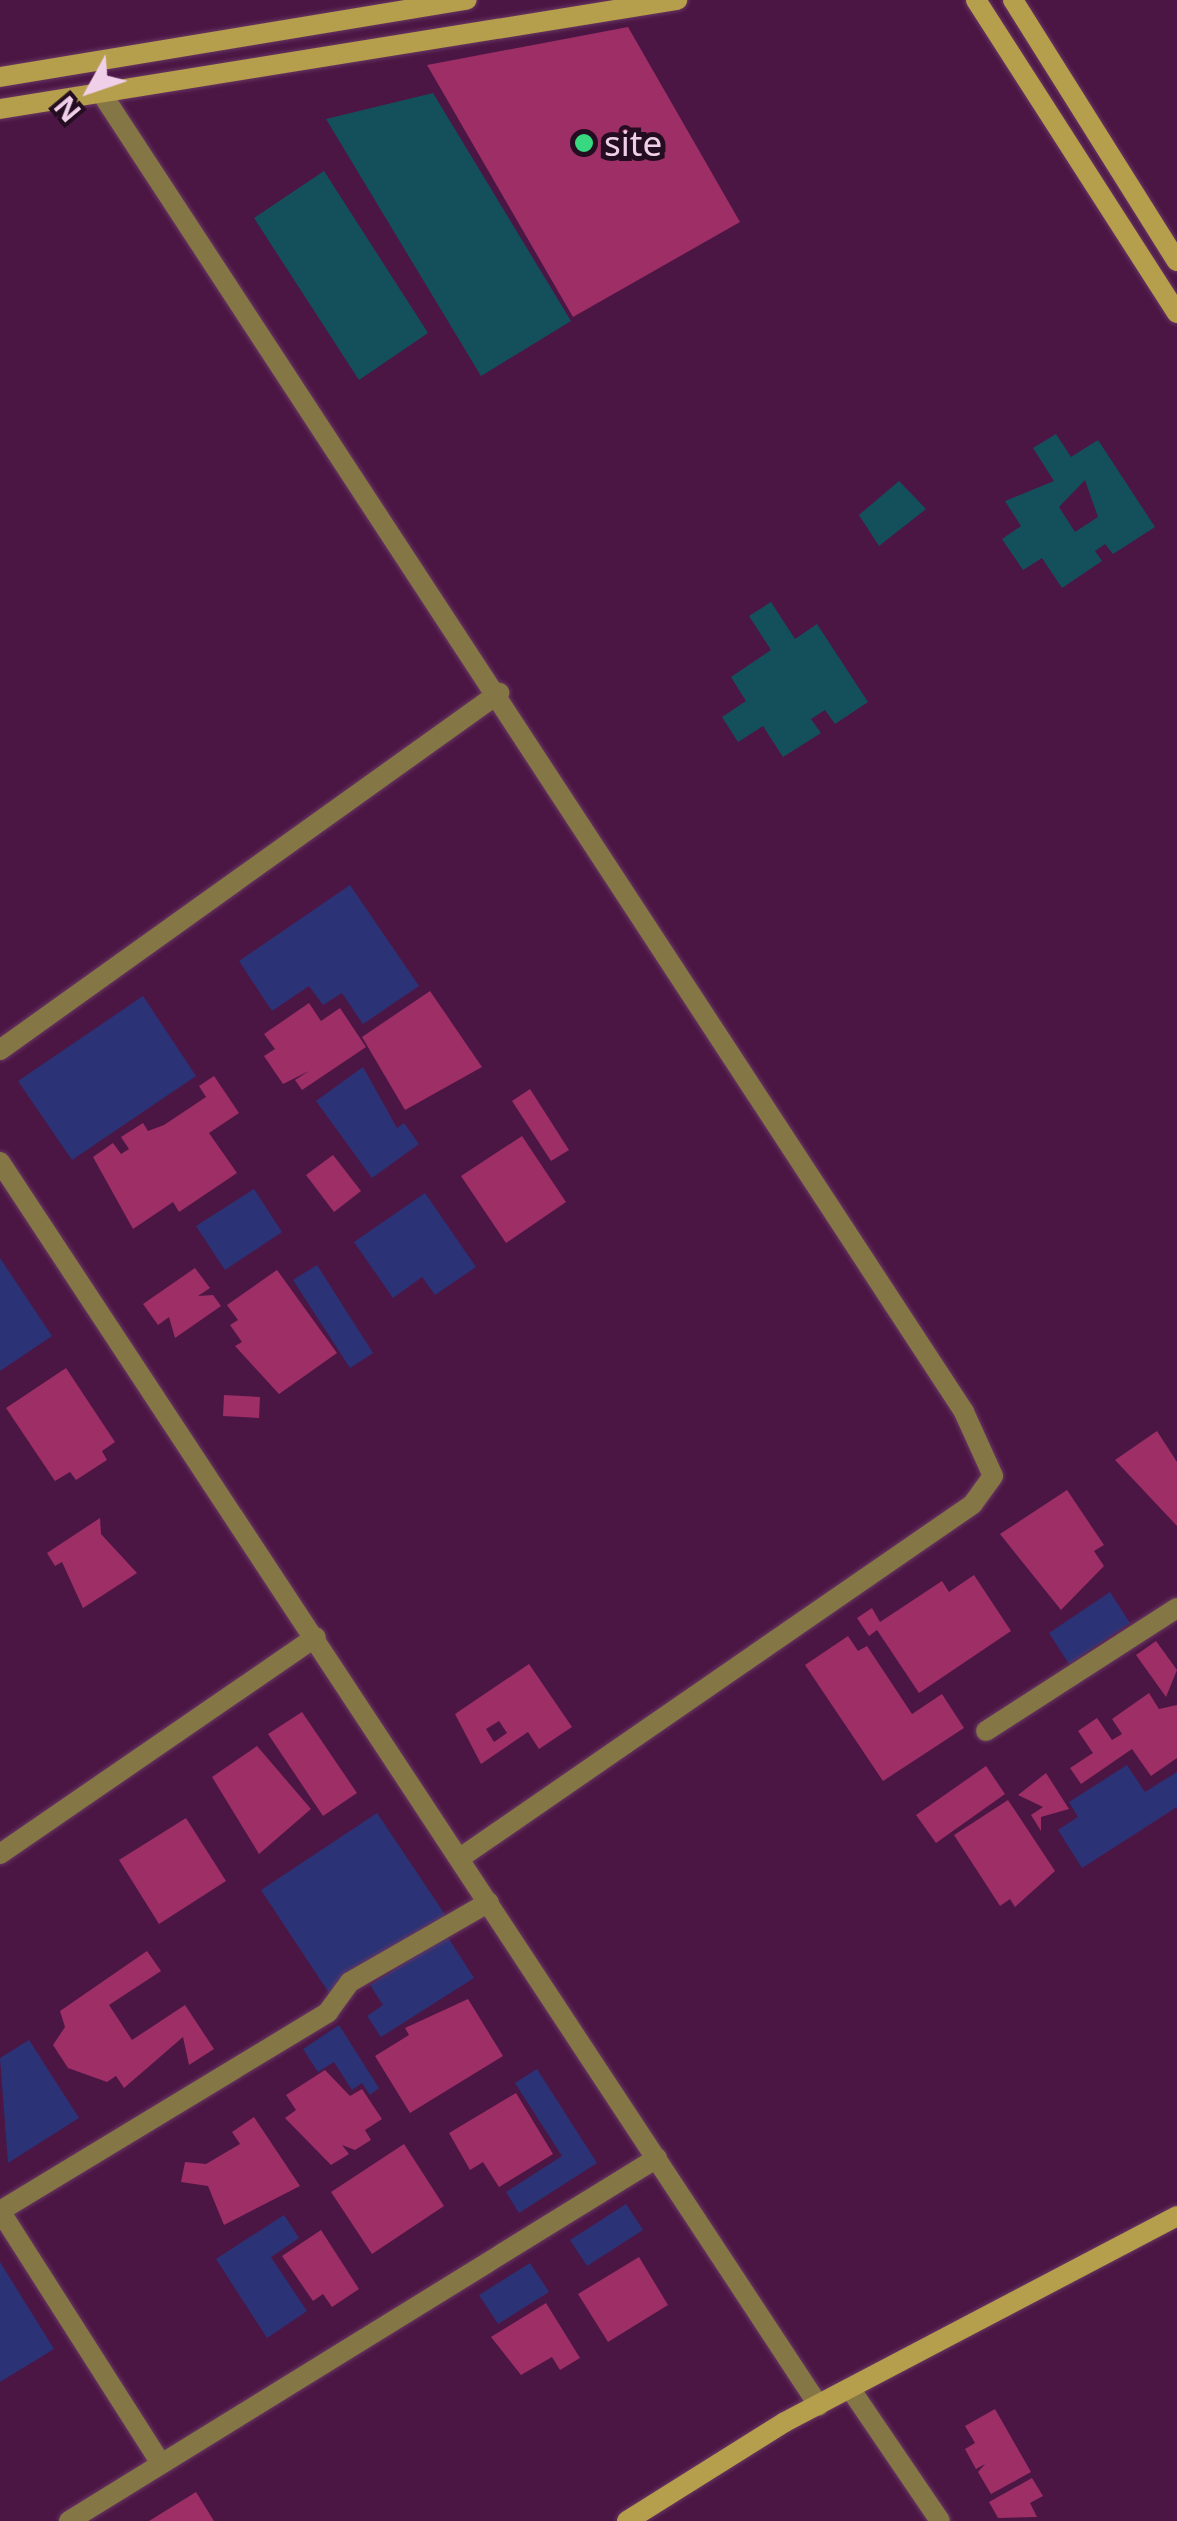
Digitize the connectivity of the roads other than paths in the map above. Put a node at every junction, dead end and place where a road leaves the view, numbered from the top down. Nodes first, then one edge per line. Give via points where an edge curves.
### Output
1 (467, 0) edge
2 (677, 0) edge
3 (976, 0) edge
4 (1012, 0) edge
5 (0, 77) edge
6 (102, 94) junction
7 (0, 110) edge
8 (1177, 260) edge
9 (1177, 313) edge
10 (498, 693) junction
11 (0, 1050) edge
12 (0, 1162) edge
13 (1177, 1608) edge
14 (316, 1637) junction
15 (986, 1731) dead end
16 (0, 1854) edge
17 (460, 1858) junction
18 (489, 1902) junction
19 (657, 2158) junction
20 (1177, 2216) edge
21 (851, 2390) junction
22 (819, 2406) junction
23 (160, 2462) junction
24 (69, 2521) edge
25 (628, 2521) edge
26 (940, 2521) edge

1 - 5 main road
2 - 6 main road
3 - 9 main road
4 - 8 main road
6 - 7 main road
6 - 10 street
10 - 11 street
10 - 17 street via 964,1412 993,1476 974,1504
12 - 14 street
13 - 15 street
14 - 16 street
14 - 17 street
17 - 18 street
18 - 19 street
18 - 23 street via 350,1982 328,2012 0,2211
19 - 22 street
19 - 23 street
20 - 21 main road
21 - 22 main road
21 - 26 street
22 - 25 main road
23 - 24 street

